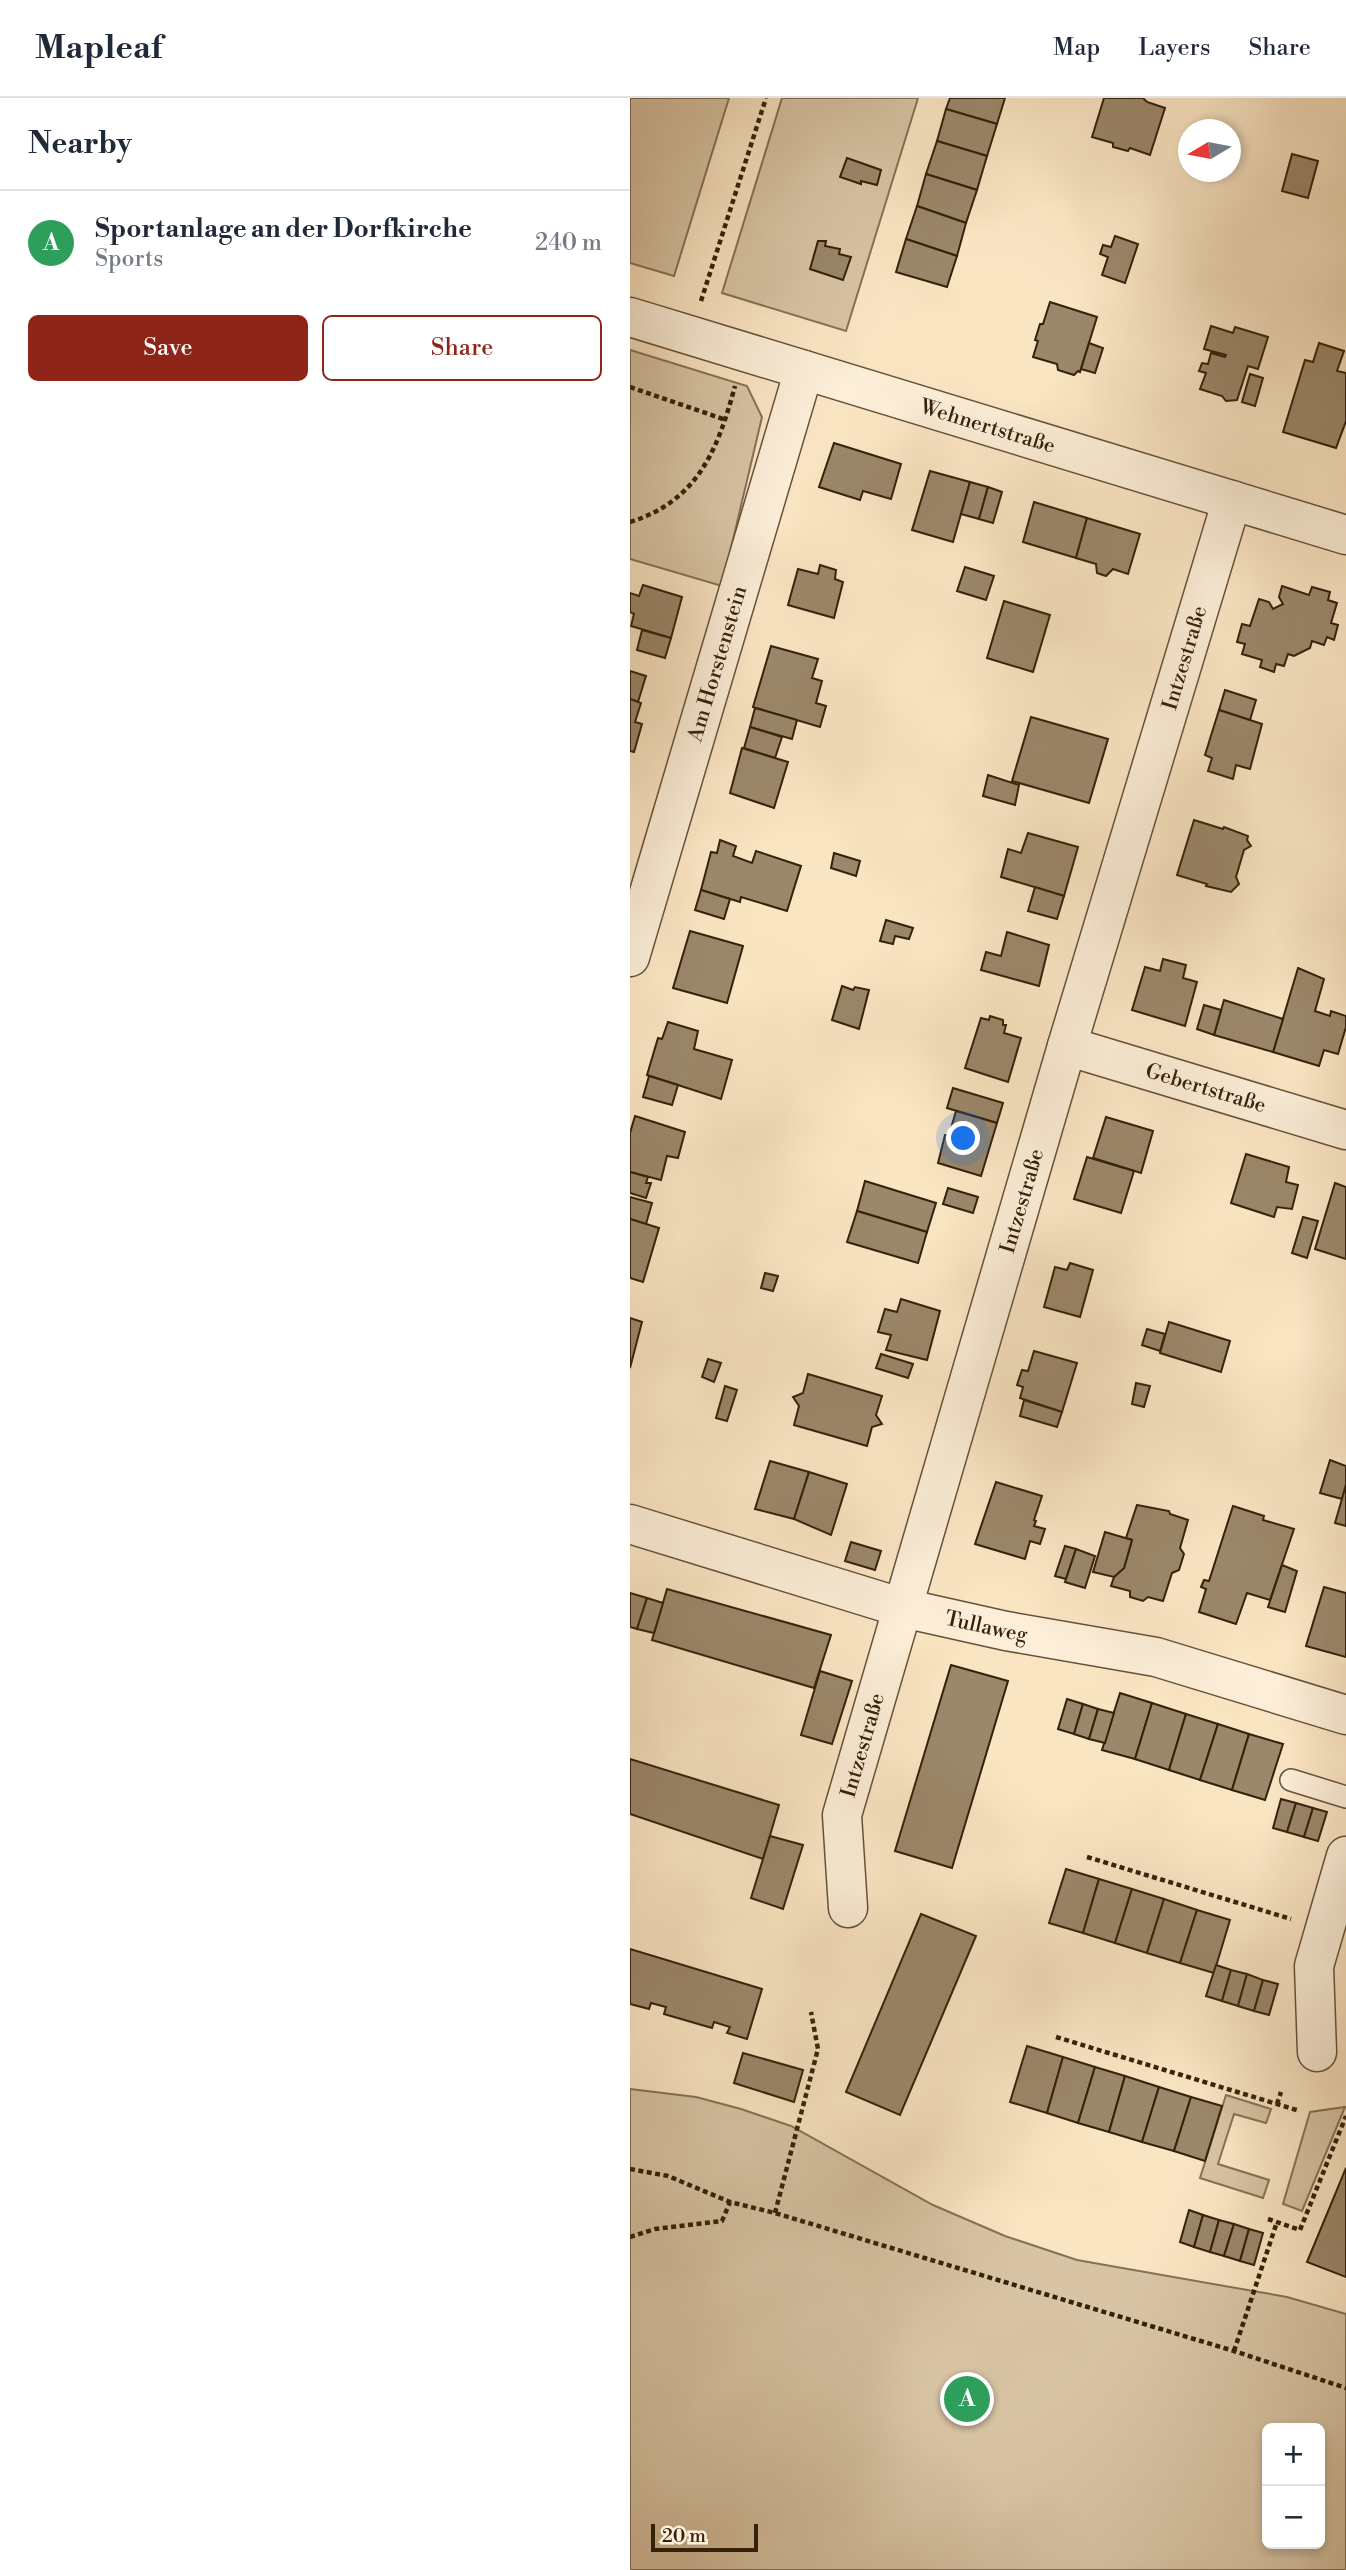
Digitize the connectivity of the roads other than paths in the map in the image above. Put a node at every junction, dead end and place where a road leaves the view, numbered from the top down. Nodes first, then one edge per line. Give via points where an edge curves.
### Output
1 (630, 317) edge
2 (804, 370) junction
3 (1232, 500) junction
4 (1346, 535) edge
5 (630, 957) edge
6 (1067, 1046) junction
7 (1346, 1130) edge
8 (630, 1524) edge
9 (904, 1608) junction
10 (1346, 1715) edge
11 (1291, 1780) dead end
12 (1346, 1797) edge
13 (1346, 1856) edge
14 (848, 1908) dead end
15 (1317, 2052) dead end

1 - 2 street, Wehnertstraße
2 - 3 street, Wehnertstraße
2 - 5 street, Am Horstenstein
3 - 4 street, Wehnertstraße
3 - 6 street, Intzestraße
6 - 7 street, Gebertstraße
6 - 9 street, Intzestraße
8 - 9 street, Tullaweg
9 - 10 street, Tullaweg via 1156,1657
9 - 14 street, Intzestraße via 842,1815
11 - 12 lane
13 - 15 street via 1314,1966

